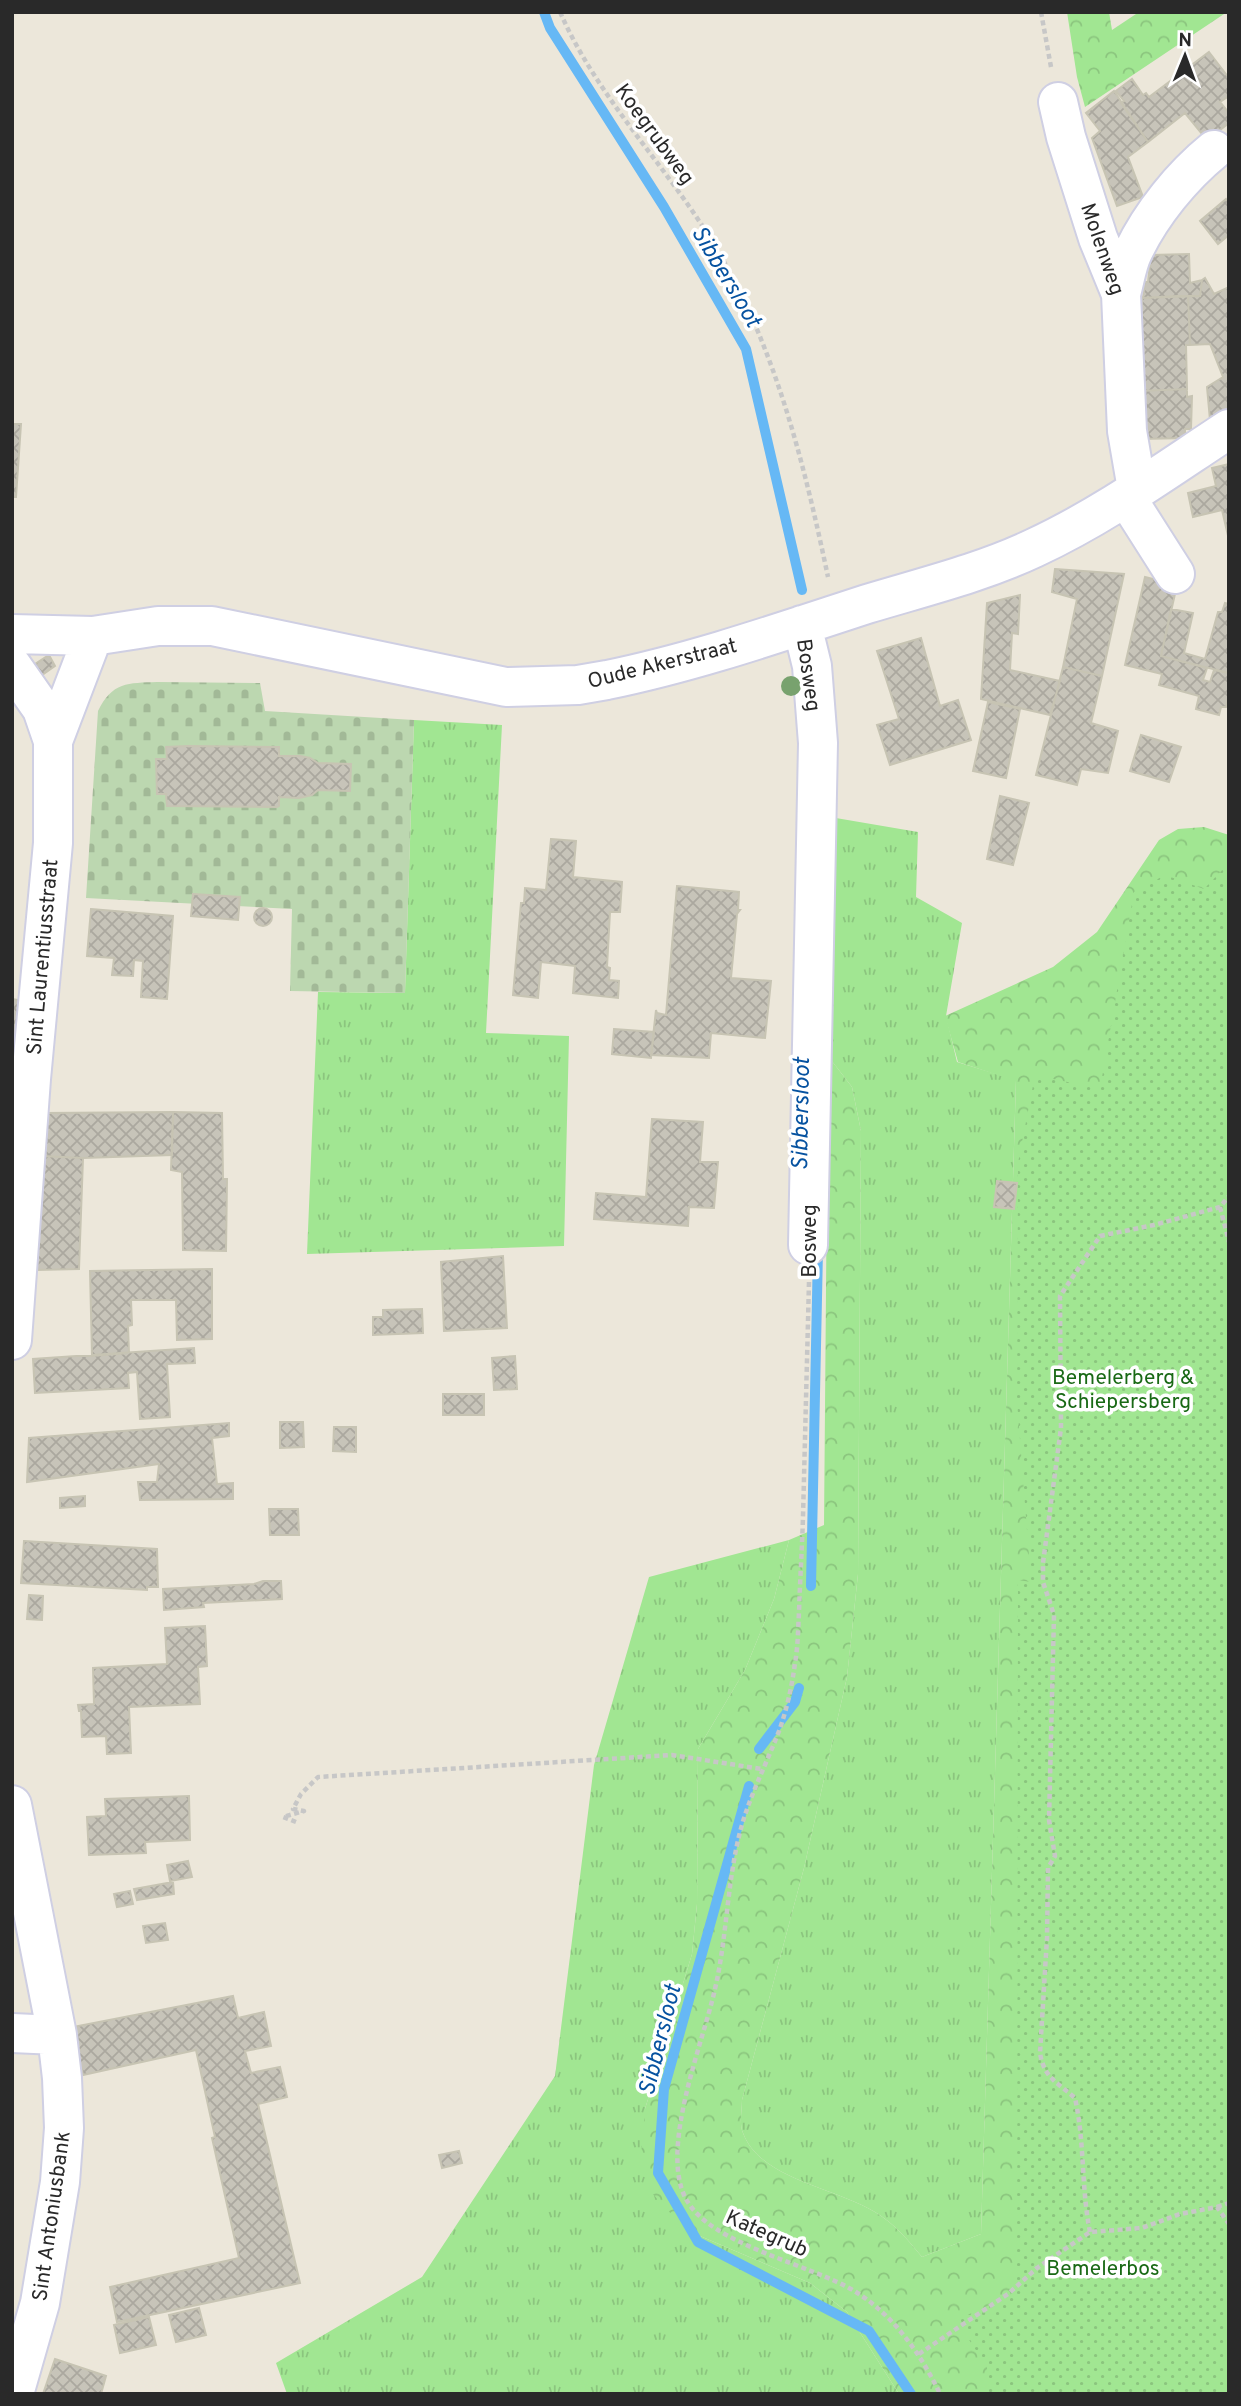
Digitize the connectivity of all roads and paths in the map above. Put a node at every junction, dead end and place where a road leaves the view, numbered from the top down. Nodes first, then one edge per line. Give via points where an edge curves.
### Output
1 (560, 12) edge
2 (1041, 12) edge
3 (1058, 103) joint
4 (1214, 150) dead end
5 (1121, 293) junction
6 (1229, 429) edge
7 (1131, 493) junction
8 (822, 549) dead end
9 (1175, 574) dead end
10 (802, 625) junction
11 (12, 634) edge
12 (93, 636) junction
13 (12, 666) edge
14 (53, 741) junction
15 (1229, 1196) edge
16 (1220, 1207) junction
17 (1229, 1242) edge
18 (808, 1245) joint
19 (12, 1340) edge
20 (762, 1769) junction
21 (12, 1805) edge
22 (296, 1822) dead end
23 (12, 2033) edge
24 (57, 2035) junction
25 (1229, 2203) edge
26 (1217, 2207) junction
27 (1229, 2224) edge
28 (1090, 2232) junction
29 (919, 2354) junction
30 (14, 2394) edge
31 (940, 2394) edge

1 - 8 path, Koegrubweg via 597,81 688,205 741,296 791,421
2 - 3 path
3 - 5 street, Molenweg via 1098,238
4 - 5 street via 1178,183 1158,212 1132,253
5 - 7 street, Molenweg
6 - 7 street, Oude Akerstraat
7 - 9 street
7 - 10 street, Oude Akerstraat via 1083,523 996,564
10 - 12 street, Oude Akerstraat via 633,675 545,687 506,687 461,679 212,626 158,626
10 - 18 street, Bosweg via 812,666 818,743
11 - 12 street, Oude Akerstraat
12 - 14 street, Sint Laurentiusstraat
13 - 14 street, Sint Laurentiusstraat via 42,709
14 - 19 street, Sint Laurentiusstraat via 53,844
15 - 16 path
16 - 17 path
16 - 28 path via 1100,1236 1060,1296 1061,1428 1043,1563 1043,1583 1054,1615 1049,1821 1055,1856 1048,1868 1040,2053 1049,2077 1075,2098
18 - 20 path, Bosweg via 796,1660 779,1730
20 - 22 path via 672,1755 318,1777 293,1809 304,1811 283,1817
20 - 29 path, Kategrub via 740,1830 718,1977 680,2129 680,2183 686,2201 702,2220 744,2244 857,2293 881,2311
21 - 24 street
23 - 24 street
24 - 30 street, Sint Antoniusbank via 64,2128 60,2182 40,2303
25 - 26 path
26 - 27 path
26 - 28 path via 1142,2228
28 - 29 path
29 - 31 path, Kategrub

